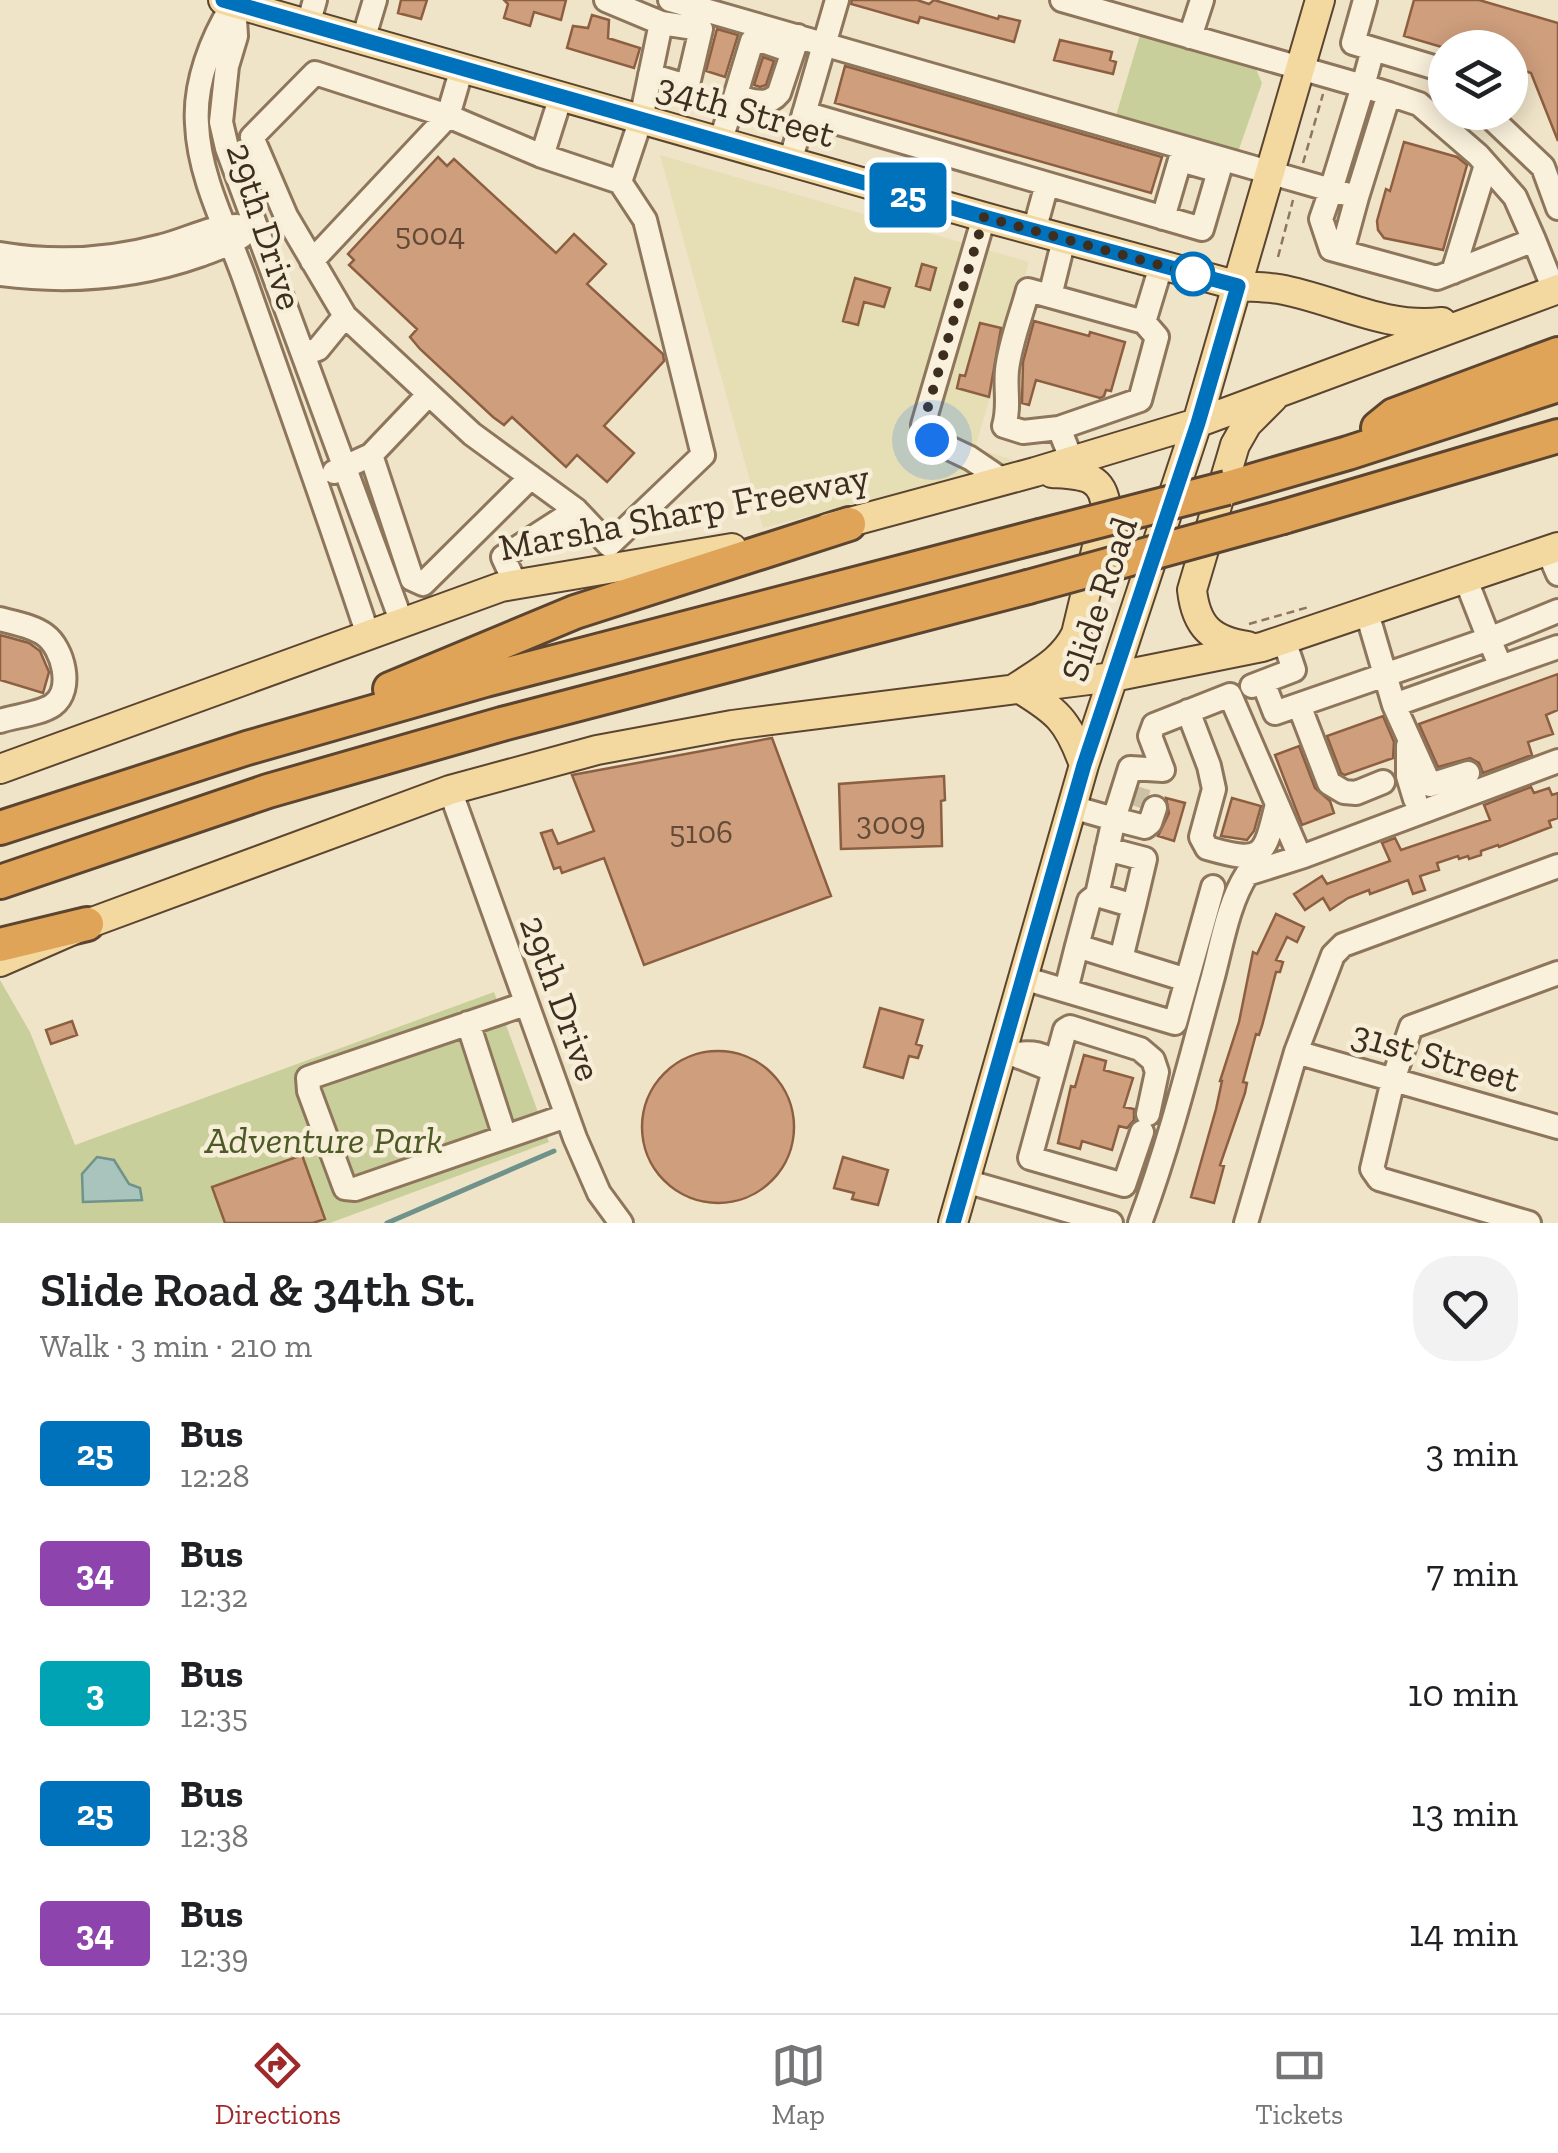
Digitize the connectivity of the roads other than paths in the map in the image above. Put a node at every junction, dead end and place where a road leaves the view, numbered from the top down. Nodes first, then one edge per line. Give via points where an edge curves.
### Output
1 (374, 0) edge
2 (606, 0) edge
3 (670, 0) edge
4 (837, 0) edge
5 (1064, 0) edge
6 (1202, 0) edge
7 (1320, 0) edge
8 (1365, 0) edge
9 (227, 1) edge
10 (312, 13) edge
11 (662, 23) junction
12 (1190, 37) junction
13 (363, 40) junction
14 (796, 44) junction
15 (824, 44) junction
16 (1373, 49) junction
17 (1428, 65) edge
18 (462, 68) junction
19 (1315, 72) junction
20 (650, 75) junction
21 (1363, 86) junction
22 (1389, 94) junction
23 (561, 96) junction
24 (735, 97) junction
25 (804, 113) junction
26 (448, 116) junction
27 (641, 119) junction
28 (1505, 130) edge
29 (720, 142) junction
30 (542, 156) junction
31 (790, 162) junction
32 (1486, 165) junction
33 (1285, 176) junction
34 (620, 182) junction
35 (1047, 184) junction
36 (1331, 190) junction
37 (1357, 197) junction
38 (1558, 208) edge
39 (286, 216) junction
40 (984, 217) junction
41 (1163, 218) dead end
42 (257, 225) junction
43 (1034, 231) junction
44 (228, 235) junction
45 (1064, 239) junction
46 (1543, 240) edge
47 (1342, 252) junction
48 (0, 254) edge
49 (312, 261) junction
50 (1161, 266) junction
51 (1452, 272) junction
52 (0, 274) edge
53 (1238, 286) junction
54 (1556, 290) edge
55 (1050, 296) junction
56 (345, 316) junction
57 (1483, 317) junction
58 (1144, 322) junction
59 (304, 354) junction
60 (1558, 354) edge
61 (1558, 385) edge
62 (1277, 393) junction
63 (429, 394) junction
64 (1198, 423) junction
65 (1059, 428) junction
66 (1558, 436) edge
67 (1348, 454) junction
68 (371, 455) junction
69 (1072, 461) junction
70 (347, 468) junction
71 (1035, 472) junction
72 (531, 477) junction
73 (317, 478) junction
74 (1004, 481) junction
75 (576, 510) junction
76 (849, 524) junction
77 (1555, 557) edge
78 (1466, 580) junction
79 (516, 585) junction
80 (1558, 612) edge
81 (1366, 613) junction
82 (0, 619) edge
83 (402, 623) junction
84 (368, 634) junction
85 (1489, 639) junction
86 (1273, 644) junction
87 (1558, 647) edge
88 (1501, 667) junction
89 (1294, 670) junction
90 (1384, 674) junction
91 (1113, 677) junction
92 (1264, 682) junction
93 (1017, 687) junction
94 (1230, 695) junction
95 (1303, 704) junction
96 (1394, 705) junction
97 (1188, 711) junction
98 (0, 721) edge
99 (1408, 742) junction
100 (247, 748) junction
101 (1558, 761) edge
102 (1, 765) edge
103 (1468, 773) dead end
104 (1382, 782) dead end
105 (1078, 784) junction
106 (450, 790) junction
107 (1356, 793) junction
108 (1140, 797) junction
109 (1415, 799) dead end
110 (1277, 804) junction
111 (0, 828) edge
112 (1361, 835) junction
113 (1107, 849) junction
114 (1300, 857) junction
115 (1558, 866) edge
116 (0, 882) edge
117 (1213, 887) dead end
118 (1097, 895) junction
119 (1134, 906) junction
120 (88, 924) junction
121 (0, 945) edge
122 (1077, 946) junction
123 (1120, 959) junction
124 (0, 962) edge
125 (1558, 973) edge
126 (1023, 978) junction
127 (1187, 980) junction
128 (1066, 990) junction
129 (524, 1004) junction
130 (468, 1023) junction
131 (1009, 1052) junction
132 (1296, 1052) junction
133 (1055, 1065) junction
134 (1393, 1080) junction
135 (566, 1116) junction
136 (1558, 1127) edge
137 (506, 1137) junction
138 (1106, 1180) junction
139 (965, 1181) junction
140 (1050, 1214) edge
141 (1101, 1218) edge
142 (621, 1223) edge
143 (953, 1223) edge
144 (1140, 1223) edge
145 (1246, 1223) edge
146 (1529, 1223) edge

1 - 13 street
2 - 11 street
3 - 14 street
4 - 15 street
5 - 12 street
6 - 12 street
7 - 19 main road, Slide Road
8 - 16 street via 1353,43
9 - 10 main road, 34th Street
9 - 42 street, 29th Drive via 236,36 221,122
9 - 44 street, 29th Drive via 196,124
10 - 13 main road, 34th Street
11 - 20 street
11 - 20 street via 700,29 683,85
12 - 19 street
13 - 18 main road, 34th Street
14 - 15 street
14 - 24 street via 774,99
14 - 24 street via 752,42
15 - 25 street
15 - 33 street
16 - 17 street
16 - 21 street
18 - 23 main road, 34th Street
18 - 26 street
19 - 21 street
19 - 33 main road, Slide Road
20 - 27 street
21 - 22 street
21 - 36 street
22 - 32 street via 1420,104
22 - 37 street
23 - 27 main road, 34th Street
23 - 30 street
24 - 29 street
25 - 31 street
25 - 35 street
26 - 30 street
26 - 39 street via 316,72 252,137
26 - 49 street
27 - 29 main road, 34th Street
27 - 34 street
28 - 38 street via 1544,168
29 - 31 main road, 34th Street
30 - 34 street
31 - 40 main road, 34th Street
32 - 46 street
32 - 51 street
33 - 36 street
33 - 53 main road, Slide Road
34 - 75 street via 645,220 704,455 608,545
35 - 41 street
35 - 43 street
36 - 37 street
36 - 47 street via 1322,218 1330,250
37 - 47 street
39 - 42 street
39 - 49 street
40 - 43 main road, 34th Street
40 - 74 street via 923,424 932,440
42 - 44 street
42 - 59 street, 29th Drive
43 - 45 main road, 34th Street
44 - 48 street via 109,256
44 - 52 street via 174,264 117,275
44 - 73 street, 29th Drive
45 - 50 main road, 34th Street
45 - 55 street
46 - 51 street
46 - 54 street
47 - 51 street via 1437,278
49 - 56 street
50 - 53 main road, 34th Street
50 - 58 street
53 - 57 main road, 34th Street via 1278,289 1406,324
53 - 64 main road, Slide Road
54 - 57 main road, Marsha Sharp Freeway
55 - 58 street
55 - 65 street via 1028,290 1008,365 1004,426 1023,432
56 - 59 street via 318,349
56 - 63 street
57 - 62 main road, Marsha Sharp Freeway
58 - 65 street via 1158,336 1140,400
59 - 70 street, 29th Drive
60 - 67 highway via 1394,416
61 - 67 highway
62 - 64 main road, Marsha Sharp Freeway
62 - 86 main road via 1235,445 1192,590 1202,628 1211,635 1235,644
63 - 68 street
63 - 72 street
64 - 69 main road, Marsha Sharp Freeway
64 - 91 main road, Slide Road
65 - 69 street
66 - 116 highway, bridge via 1282,518 268,790
67 - 100 highway, bridge
68 - 70 street
68 - 72 street via 412,579 423,584
69 - 71 main road, Marsha Sharp Freeway
70 - 73 street
70 - 83 street, 29th Drive
71 - 74 main road, Marsha Sharp Freeway
71 - 93 main road via 1084,475 1106,493 1106,509 1068,650
72 - 75 street
73 - 84 street, 29th Drive
74 - 76 main road, Marsha Sharp Freeway
75 - 79 street via 503,557
76 - 79 main road, Marsha Sharp Freeway
76 - 100 highway via 575,612
77 - 78 main road
78 - 81 main road
78 - 85 street
79 - 83 main road, Marsha Sharp Freeway
80 - 85 street
81 - 86 main road
81 - 90 street
82 - 98 street via 43,633 54,644 65,679 52,705
83 - 84 main road, Marsha Sharp Freeway
84 - 102 main road, Marsha Sharp Freeway
85 - 88 street
85 - 90 street
86 - 89 street
86 - 91 main road
87 - 88 street
88 - 96 street
89 - 92 street
89 - 95 street
90 - 95 street
90 - 96 street
91 - 93 main road
91 - 105 main road, Slide Road
92 - 94 street
92 - 95 street via 1276,713
93 - 105 main road via 1056,710 1072,731
93 - 106 main road via 732,725 597,750
94 - 97 street
94 - 110 street
95 - 107 street via 1329,783
96 - 99 street
97 - 108 street via 1154,725
97 - 110 street via 1214,789 1200,837 1207,848 1241,858 1255,854 1267,844
99 - 103 street via 1430,785
99 - 109 street
100 - 111 highway
101 - 112 street
104 - 107 street
105 - 108 street
105 - 126 main road, Slide Road
106 - 120 main road
106 - 129 street, 29th Drive
107 - 112 street via 1365,814
108 - 113 street
110 - 114 street
112 - 114 street
113 - 118 street
113 - 119 street via 1146,858
114 - 144 street via 1246,874 1240,884
115 - 132 street via 1344,944 1332,955
117 - 127 street
118 - 119 street
118 - 122 street via 1089,901
119 - 123 street
120 - 121 highway
120 - 124 main road
122 - 123 street
122 - 128 street
123 - 127 street
125 - 134 street via 1411,1027
126 - 128 street
126 - 131 main road, Slide Road
127 - 128 street via 1174,1023
129 - 130 street
129 - 135 street, 29th Drive
130 - 137 street
130 - 137 street via 308,1078 308,1091 345,1188
131 - 133 street
131 - 139 main road, Slide Road
132 - 134 street, 31st Street
132 - 145 street
133 - 138 street via 1030,1158
133 - 138 street via 1070,1027 1140,1049 1152,1060 1157,1072 1127,1183
134 - 136 street, 31st Street
134 - 146 street via 1372,1170 1378,1179
135 - 137 street
135 - 142 street, 29th Drive via 586,1168
138 - 141 street
139 - 140 street
139 - 143 main road, Slide Road
140 - 141 street

